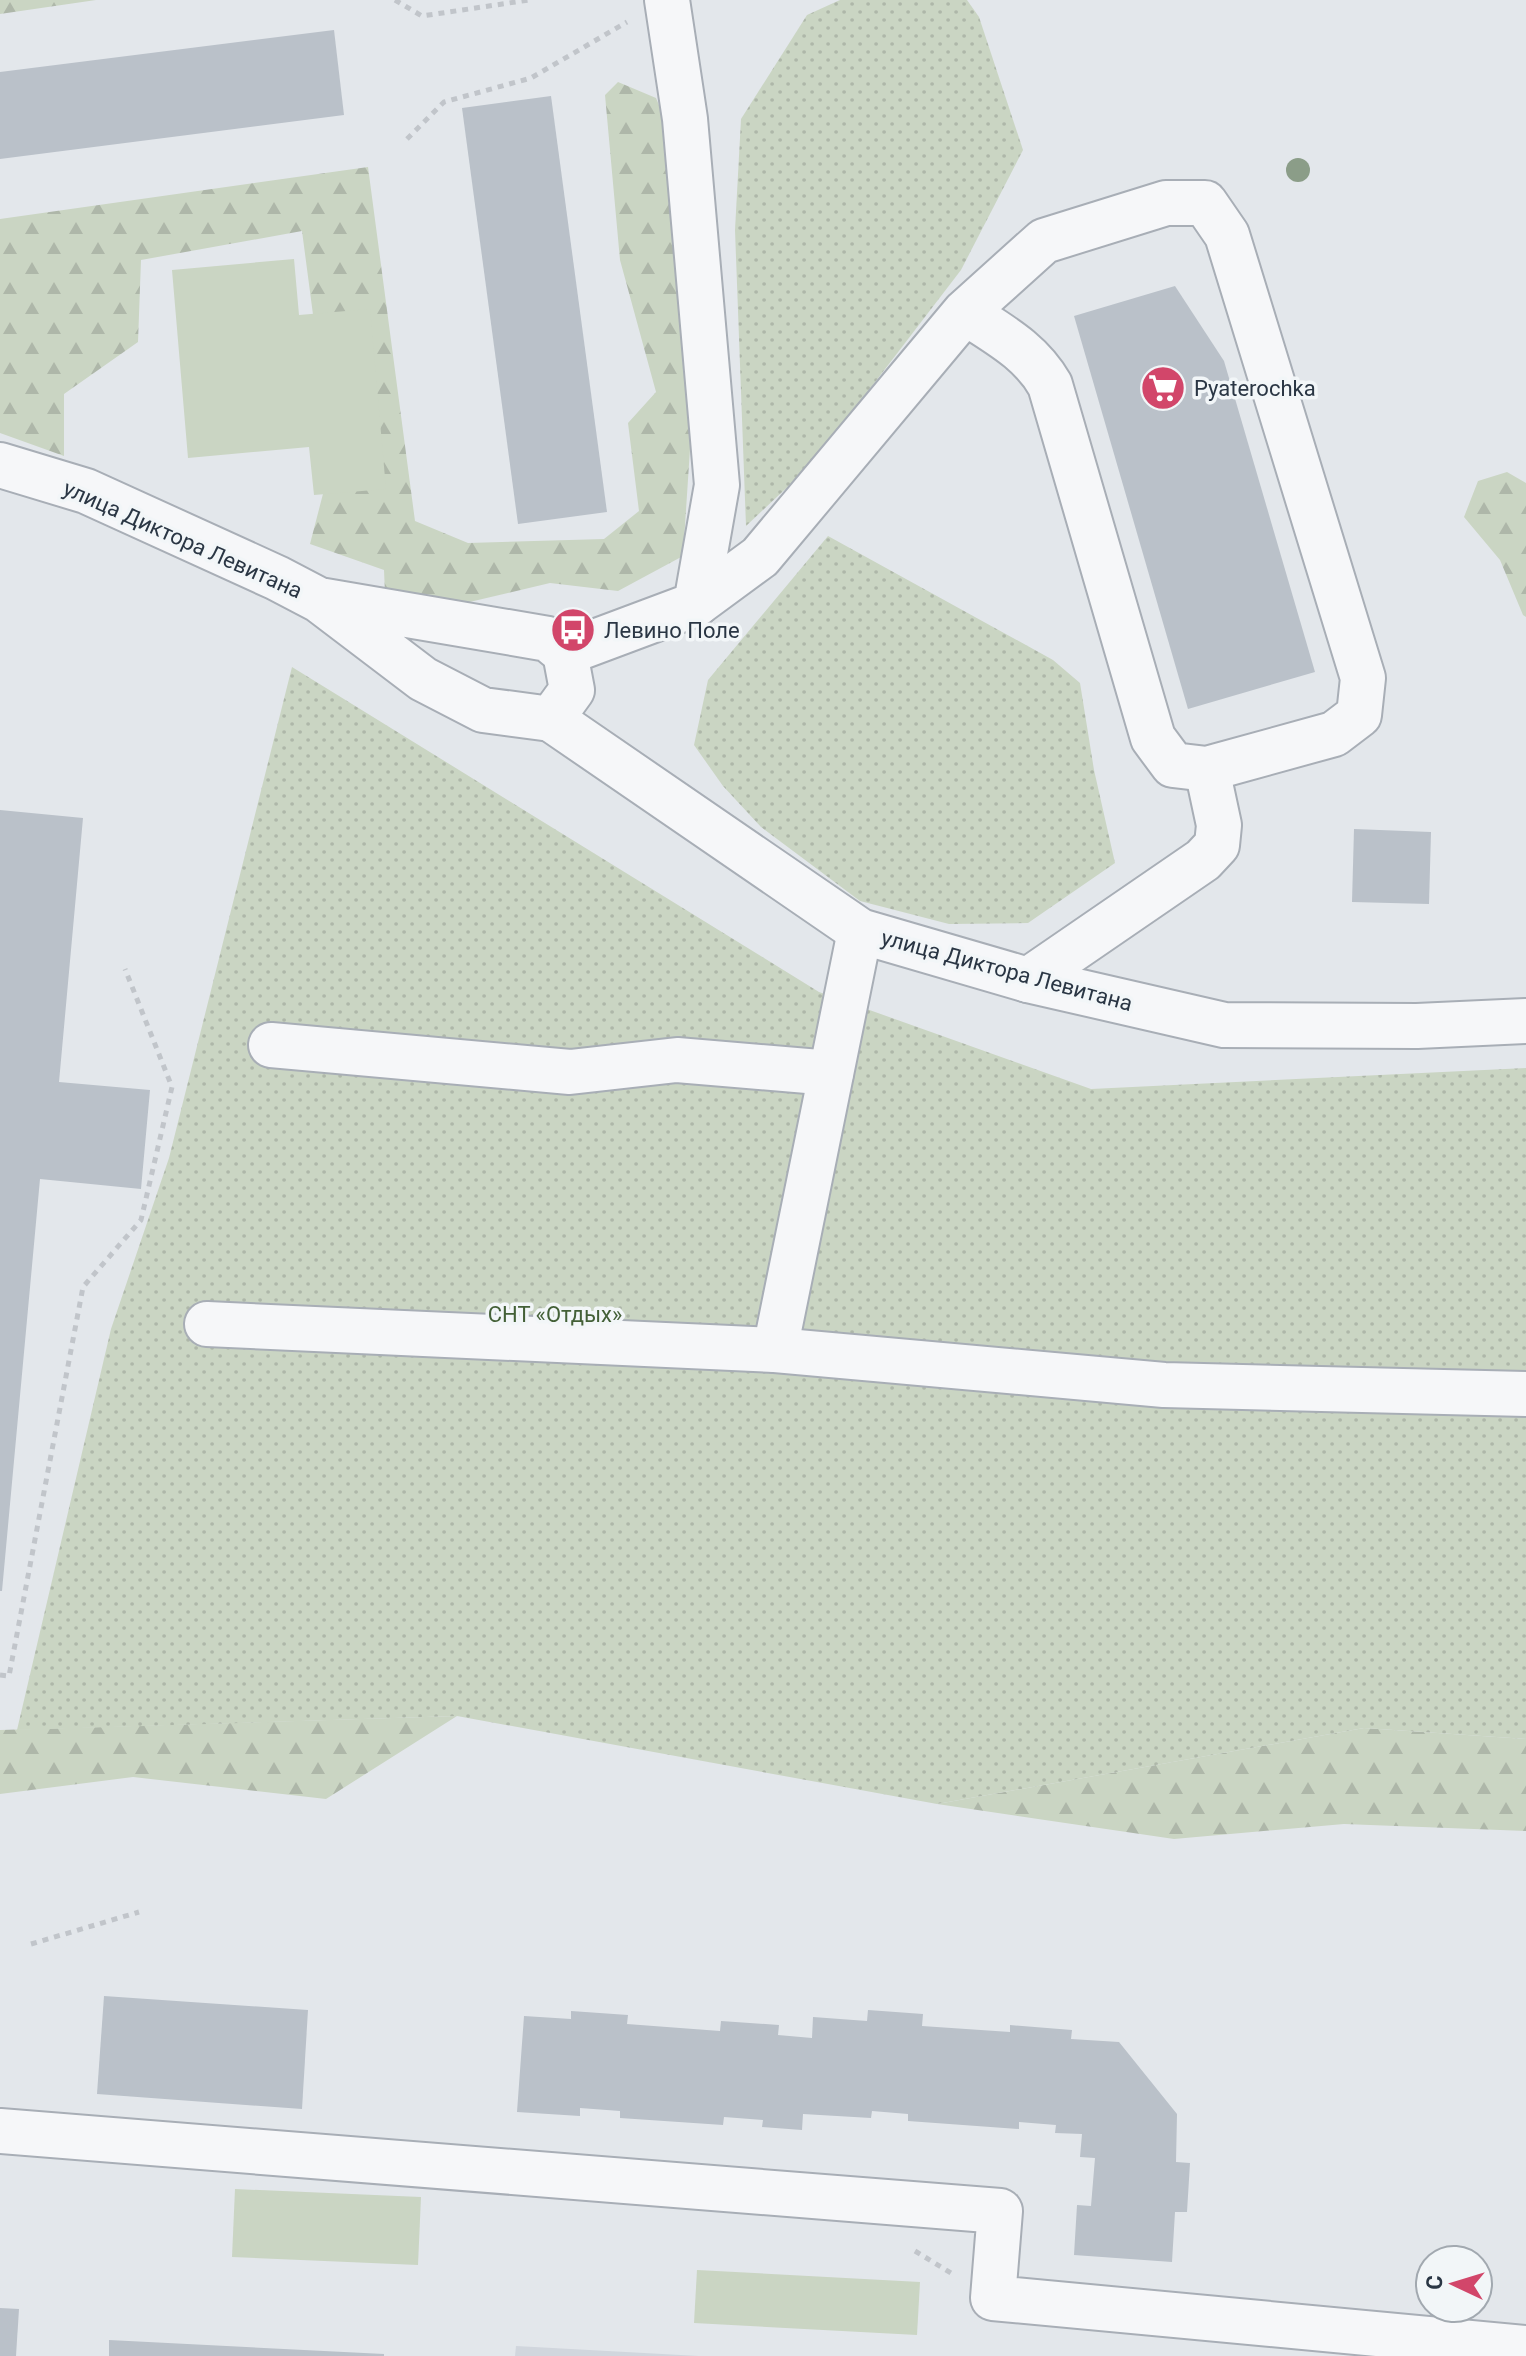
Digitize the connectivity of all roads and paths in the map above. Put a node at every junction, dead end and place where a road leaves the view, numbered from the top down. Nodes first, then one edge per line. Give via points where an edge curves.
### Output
1 (395, 0) edge
2 (529, 0) edge
3 (653, 8) edge
4 (407, 139) dead end
5 (965, 312) junction
6 (1, 466) edge
7 (319, 600) junction
8 (696, 604) junction
9 (565, 653) junction
10 (551, 719) junction
11 (1207, 769) junction
12 (860, 931) junction
13 (125, 969) dead end
14 (1028, 980) junction
15 (1526, 1021) edge
16 (271, 1045) dead end
17 (831, 1073) junction
18 (207, 1324) dead end
19 (775, 1350) junction
20 (1526, 1394) edge
21 (0, 1675) edge
22 (139, 1912) dead end
23 (31, 1944) dead end
24 (0, 2131) edge
25 (1526, 2348) edge

1 - 2 path via 422,16
3 - 4 path via 531,78 444,102
3 - 8 street via 685,119 717,485
5 - 8 street via 760,557
5 - 11 street via 1022,349 1050,385 1153,738 1173,765
5 - 11 street via 1044,241 1166,203 1205,203 1227,235 1363,678 1359,715 1334,734
6 - 7 street, улица Диктора Левитана via 86,491
7 - 9 street, улица Диктора Левитана via 548,639
7 - 10 street, улица Диктора Левитана via 423,679 483,710
8 - 9 street
9 - 10 street via 572,690
10 - 12 street, улица Диктора Левитана
11 - 14 street via 1219,825 1217,845 1203,860
12 - 14 street, улица Диктора Левитана
12 - 17 street
13 - 21 path via 172,1087 141,1220 83,1287 9,1676
14 - 15 street, улица Диктора Левитана via 1224,1025
16 - 17 street via 570,1072 677,1060
17 - 19 street
18 - 19 street
19 - 20 street via 1164,1385
22 - 23 path
24 - 25 street via 1000,2211 993,2298

